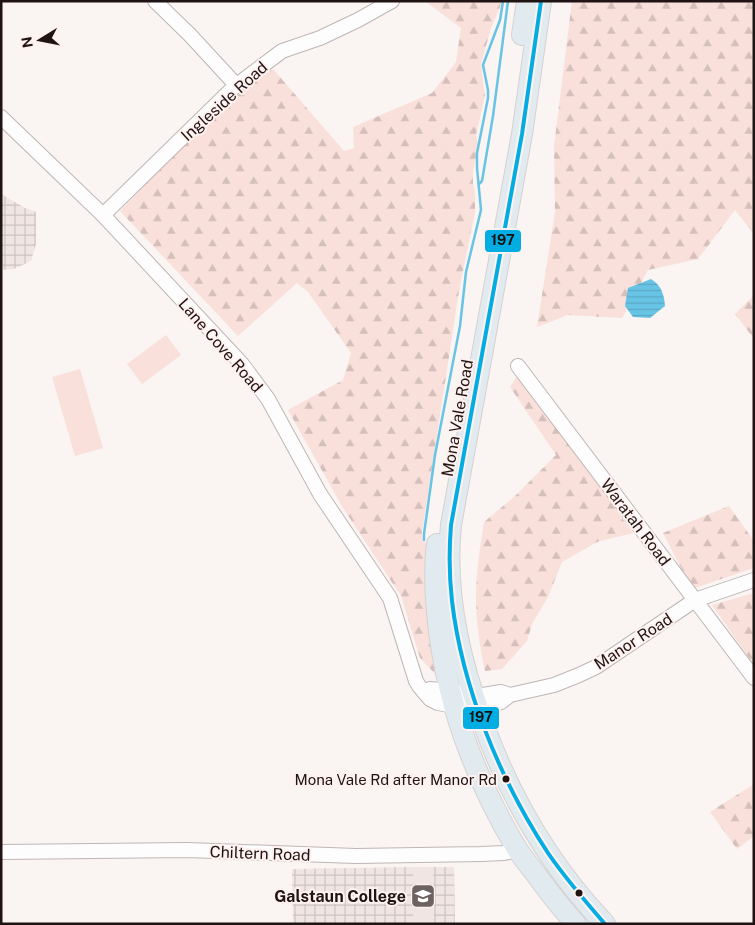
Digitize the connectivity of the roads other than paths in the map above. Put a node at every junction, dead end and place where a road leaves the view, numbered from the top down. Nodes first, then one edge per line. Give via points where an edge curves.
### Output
1 (155, 1) edge
2 (392, 1) edge
3 (527, 1) edge
4 (541, 1) edge
5 (236, 86) junction
6 (1, 117) edge
7 (102, 215) junction
8 (518, 366) dead end
9 (754, 580) edge
10 (695, 600) junction
11 (754, 678) edge
12 (452, 698) junction
13 (474, 700) junction
14 (520, 807) junction
15 (518, 850) junction
16 (1, 852) edge
17 (560, 870) junction
18 (576, 924) edge
19 (605, 924) edge

1 - 5 street
2 - 5 street, Ingleside Road via 320,38 282,51
3 - 12 highway, Mona Vale Road via 509,130 440,515 435,578 438,627
4 - 13 highway, Mona Vale Road via 522,134 450,538 449,568 454,615
5 - 7 street, Ingleside Road
6 - 7 street, Lane Cove Road
7 - 12 street, Lane Cove Road via 242,364 268,399 320,494 390,598 418,686 424,692 430,689
8 - 10 street, Waratah Road
9 - 10 street, Manor Road
10 - 11 street, Waratah Road
10 - 13 street, Manor Road via 587,671 554,685 510,695 501,692 483,695
12 - 13 street, Lane Cove Road
12 - 15 highway, Mona Vale Road via 485,788
13 - 14 highway, Mona Vale Road via 496,759
14 - 15 highway via 529,837
14 - 17 highway, Mona Vale Road
15 - 16 street, Chiltern Road via 481,854 356,856 187,850
15 - 17 highway via 532,851
15 - 18 highway, Mona Vale Road
17 - 19 highway, Mona Vale Road

